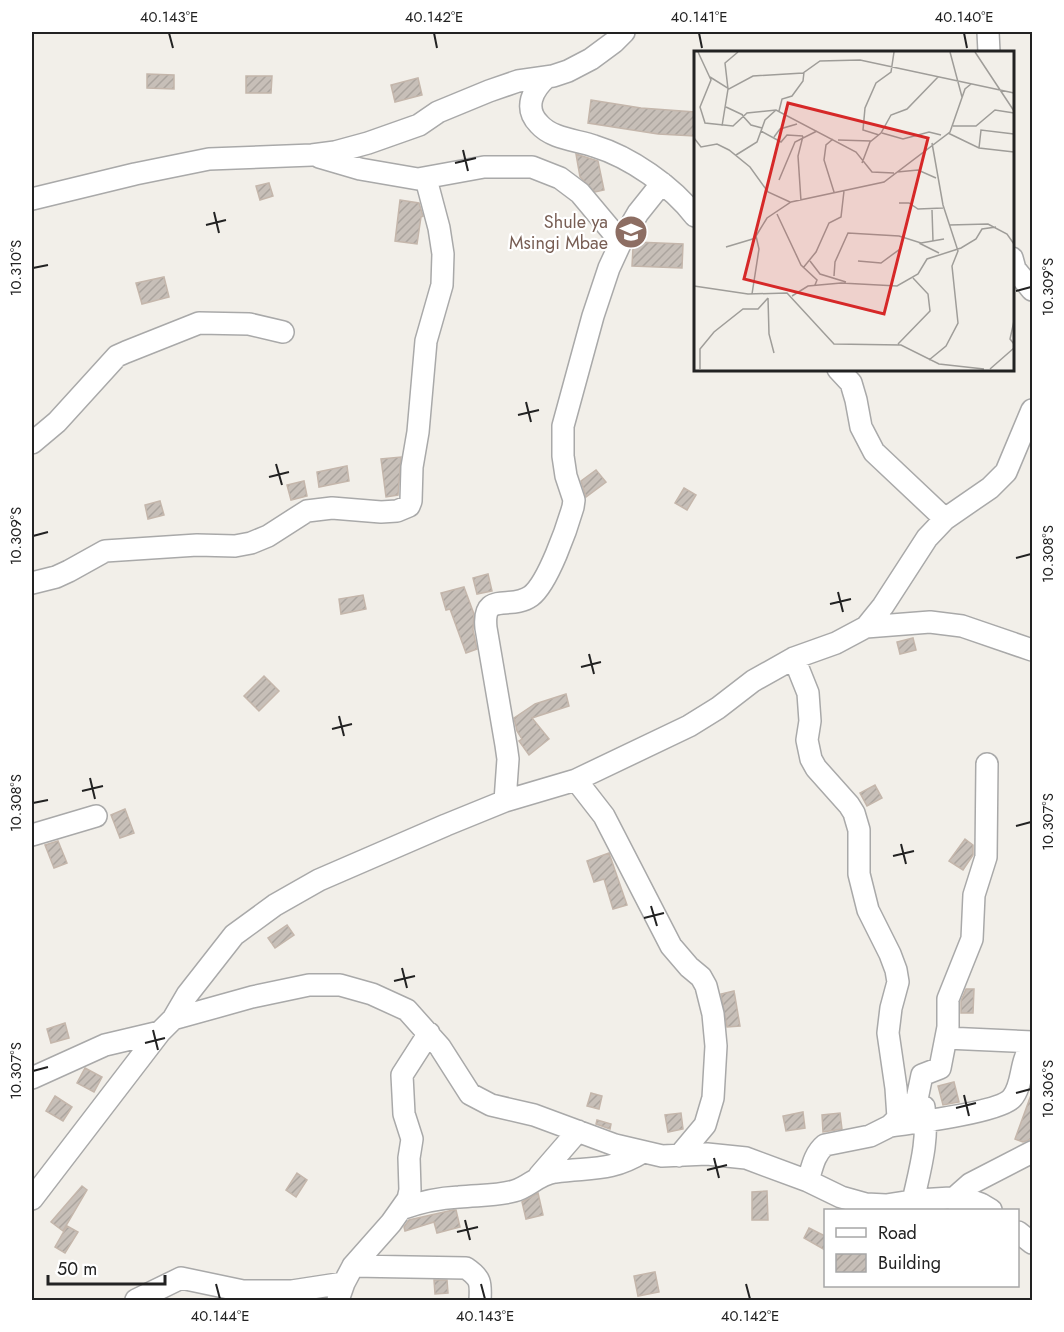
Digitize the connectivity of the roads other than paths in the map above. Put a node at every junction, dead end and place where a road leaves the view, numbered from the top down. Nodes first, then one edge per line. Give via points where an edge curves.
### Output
1 (624, 32) edge
2 (988, 32) edge
3 (989, 51) edge
4 (546, 77) junction
5 (312, 155) junction
6 (426, 178) junction
7 (662, 183) junction
8 (32, 199) edge
9 (694, 215) edge
10 (621, 242) junction
11 (1013, 262) edge
12 (1032, 290) edge
13 (283, 332) dead end
14 (839, 370) edge
15 (1032, 410) edge
16 (32, 443) edge
17 (945, 519) junction
18 (32, 583) edge
19 (866, 627) junction
20 (1032, 650) edge
21 (794, 658) junction
22 (987, 764) dead end
23 (576, 780) junction
24 (505, 801) junction
25 (96, 816) dead end
26 (32, 835) edge
27 (167, 1025) junction
28 (429, 1033) junction
29 (946, 1038) junction
30 (1032, 1042) edge
31 (1032, 1047) edge
32 (32, 1078) edge
33 (920, 1089) junction
34 (926, 1121) junction
35 (894, 1122) junction
36 (578, 1131) junction
37 (643, 1152) junction
38 (1032, 1152) edge
39 (679, 1156) junction
40 (539, 1176) junction
41 (808, 1181) junction
42 (32, 1199) edge
43 (953, 1199) junction
44 (913, 1201) junction
45 (401, 1209) junction
46 (989, 1209) edge
47 (1019, 1233) edge
48 (1032, 1243) edge
49 (345, 1283) edge
50 (136, 1300) edge
51 (480, 1300) edge

1 - 4 street via 591,59
2 - 3 street
4 - 5 street via 489,91 438,112 419,125 368,144
4 - 7 street via 531,97 537,123 560,136 596,146
5 - 6 street via 360,169
5 - 8 street via 209,159
6 - 10 street via 484,167 532,167 560,178 580,193
6 - 18 street via 443,254 442,285 426,341 409,506 381,512 332,508 308,511 268,536 235,546 105,550 56,577
7 - 9 street
7 - 10 street
10 - 24 street via 600,292 563,426 563,456 574,500 572,512 550,567 532,595 494,605 485,612 508,759
11 - 12 street
13 - 16 street via 249,324 199,323 126,351
14 - 17 street via 851,383 861,427 874,452
15 - 17 street via 1006,472
17 - 19 street via 927,538
19 - 20 street via 930,622 962,626
19 - 21 street
21 - 23 street via 689,726
21 - 35 street via 808,693 807,740 812,759 854,813 859,830 859,874 868,910 896,970 898,982 888,1033 897,1088
22 - 29 street via 986,857 974,895 972,939 948,999
23 - 24 street
23 - 39 street via 604,816 671,946 706,986 716,1046 713,1098 705,1125
24 - 27 street via 360,861 274,905 234,936
25 - 26 street
27 - 28 street via 275,992 309,985 339,985 372,994 407,1011
27 - 32 street via 105,1045
27 - 42 street
28 - 36 street via 470,1094 491,1105
28 - 45 street via 402,1075 404,1114 412,1147 410,1190
29 - 30 street
29 - 33 street via 940,1068 922,1075
31 - 34 street via 1011,1100 972,1113
33 - 34 street
33 - 35 street via 917,1099
34 - 35 street
34 - 44 street via 924,1153
35 - 41 street via 870,1136 825,1145 818,1152
36 - 37 street
36 - 40 street
37 - 39 street
37 - 40 street via 611,1167
38 - 43 street via 970,1184
39 - 41 street via 746,1158
40 - 45 street via 517,1190 491,1196 441,1198
41 - 44 street via 866,1204
43 - 44 street
43 - 46 street via 970,1200
45 - 49 street
47 - 48 street
49 - 50 street via 292,1291 243,1291 181,1278
49 - 51 street via 466,1268 480,1284

